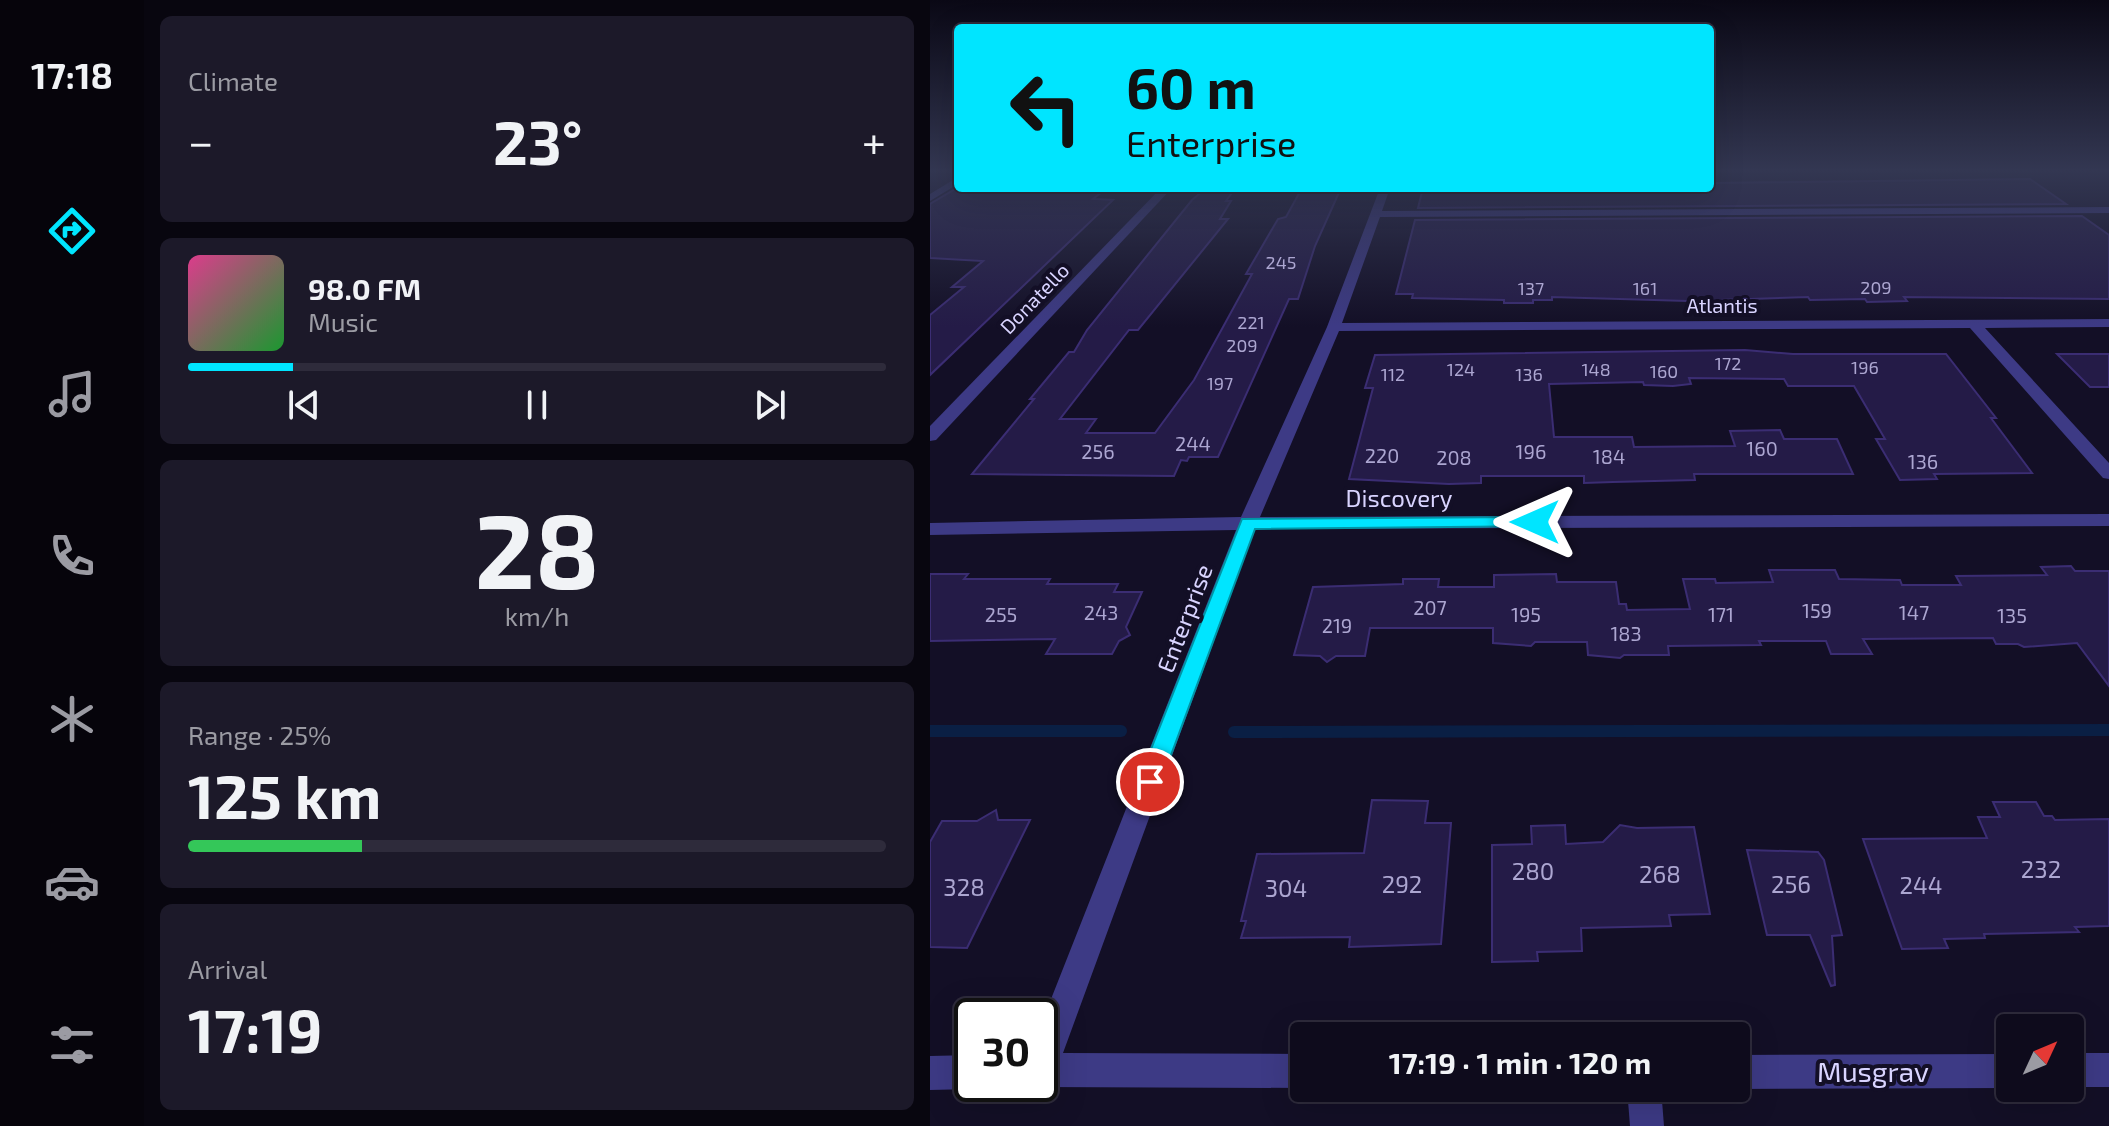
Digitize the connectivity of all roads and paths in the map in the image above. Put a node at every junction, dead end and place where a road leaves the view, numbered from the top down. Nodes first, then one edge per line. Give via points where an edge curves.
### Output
1 (1135, 222) edge
2 (1373, 222) edge
3 (1973, 323) junction
4 (2109, 323) edge
5 (1334, 327) junction
6 (930, 436) edge
7 (2109, 474) edge
8 (2109, 520) edge
9 (1248, 523) junction
10 (930, 529) edge
11 (1058, 1023) edge
12 (1058, 1070) edge
13 (2084, 1070) edge
14 (2109, 1070) edge
15 (1290, 1071) edge
16 (1996, 1071) edge
17 (954, 1072) edge
18 (1750, 1072) edge
19 (930, 1073) edge
20 (1645, 1102) edge
21 (1647, 1126) edge

1 - 6 street, Donatello
2 - 5 street, Enterprise
3 - 4 street, Atlantis
3 - 5 street, Atlantis
3 - 7 street
5 - 9 street, Enterprise
8 - 9 street, Discovery
9 - 10 street, Discovery
9 - 11 street, Enterprise
12 - 15 street
13 - 14 street
16 - 18 street, Musgrav
17 - 19 street
20 - 21 street

